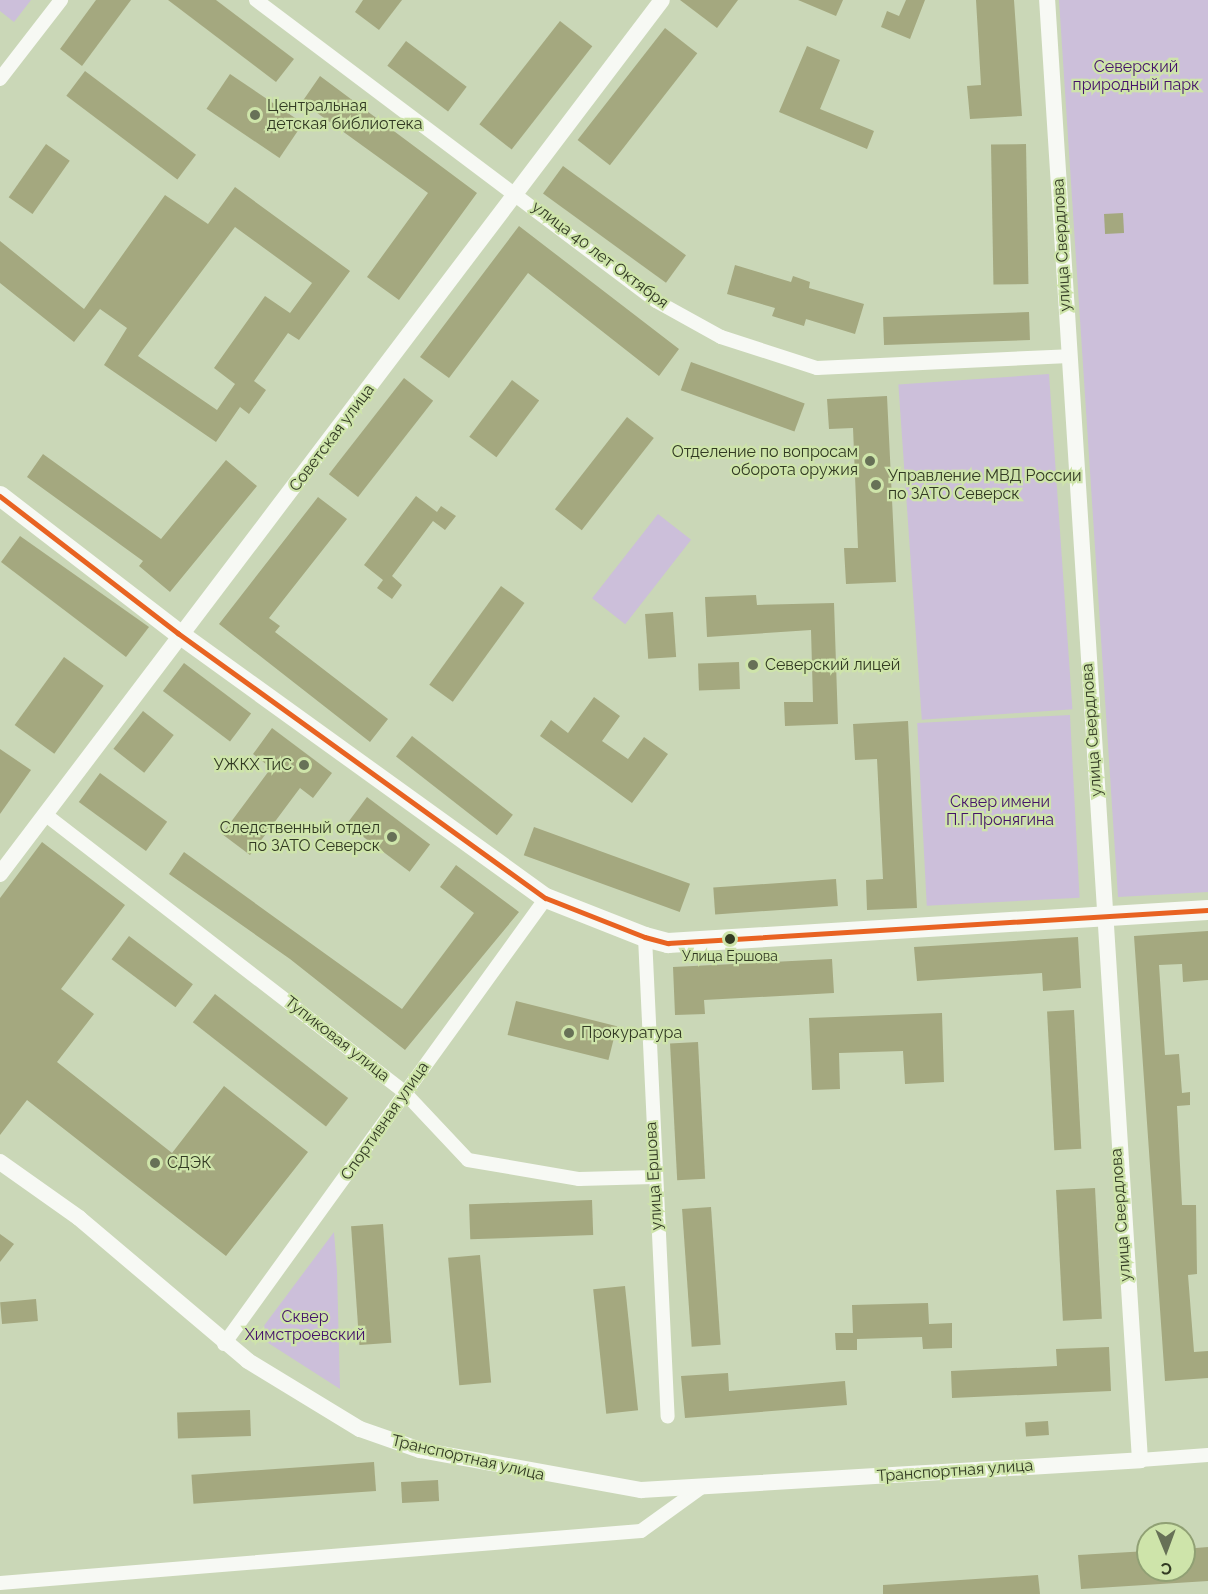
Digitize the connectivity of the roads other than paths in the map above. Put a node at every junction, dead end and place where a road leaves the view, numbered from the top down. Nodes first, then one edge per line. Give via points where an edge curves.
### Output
1 (61, 0) edge
2 (256, 0) edge
3 (662, 0) edge
4 (1047, 0) edge
5 (0, 79) edge
6 (516, 193) junction
7 (1069, 356) junction
8 (0, 496) edge
9 (178, 633) junction
10 (46, 815) junction
11 (0, 874) edge
12 (546, 898) junction
13 (1208, 910) edge
14 (1103, 917) junction
15 (645, 937) junction
16 (404, 1092) junction
17 (0, 1162) edge
18 (654, 1177) junction
19 (224, 1344) junction
20 (668, 1416) dead end
21 (1208, 1455) edge
22 (1140, 1460) junction
23 (702, 1487) junction
24 (0, 1583) edge

1 - 5 street
2 - 6 street, улица 40 лет Октября
3 - 6 street, Советская улица
4 - 7 street, улица Свердлова
6 - 7 street, улица 40 лет Октября via 656,301 721,337 781,361 817,368
6 - 9 street, Советская улица via 261,533
7 - 14 street, улица Свердлова
8 - 9 main road
9 - 10 street, Советская улица
9 - 12 main road
10 - 11 street, Советская улица
10 - 16 street, Тупиковая улица
12 - 15 main road
12 - 16 street, Спортивная улица
13 - 14 main road
14 - 15 main road via 679,942
14 - 22 street, улица Свердлова
15 - 18 street, улица Ершова
16 - 18 street, Тупиковая улица via 468,1160 579,1179
16 - 19 street, Спортивная улица
17 - 19 street, Транспортная улица via 78,1218
18 - 20 street, улица Ершова
19 - 23 street, Транспортная улица via 387,1441 598,1486
21 - 22 street, Транспортная улица
22 - 23 street, Транспортная улица
23 - 24 street via 641,1531

